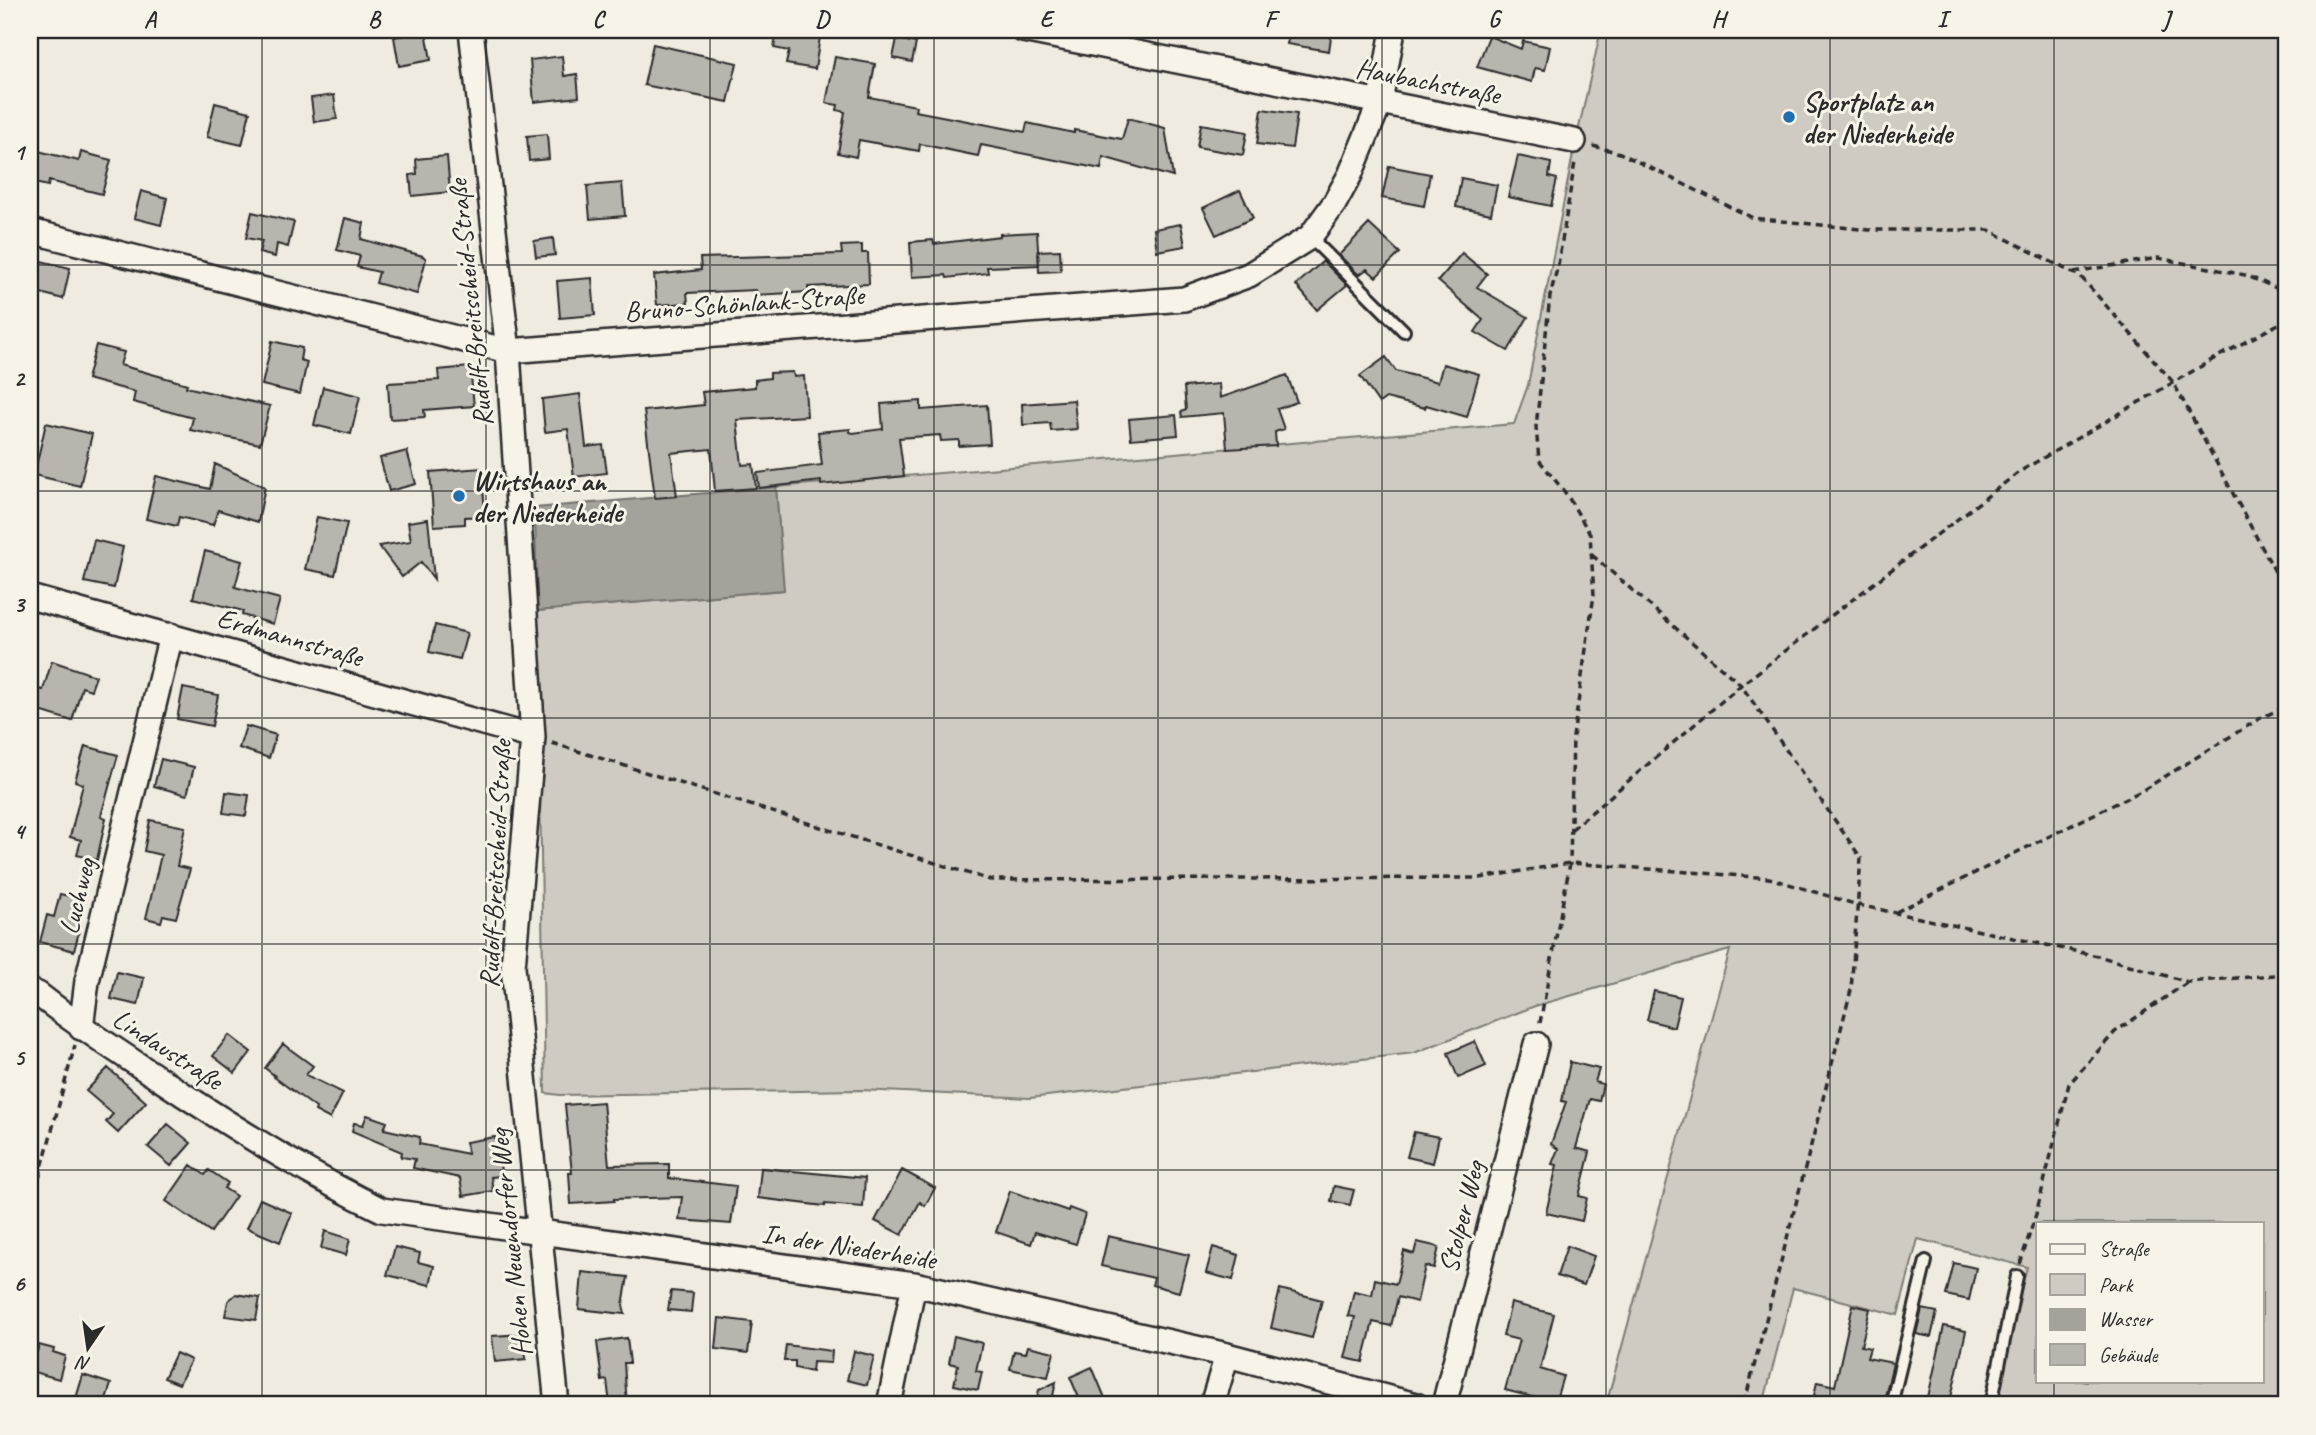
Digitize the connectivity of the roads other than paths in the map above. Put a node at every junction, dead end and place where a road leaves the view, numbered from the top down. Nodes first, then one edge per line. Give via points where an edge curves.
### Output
1 (471, 30) edge
2 (1023, 30) edge
3 (1393, 30) edge
4 (1380, 102) junction
5 (1574, 141) road end
6 (30, 231) edge
7 (1310, 237) junction
8 (1404, 331) dead end
9 (508, 351) junction
10 (30, 597) edge
11 (171, 635) junction
12 (533, 737) junction
13 (30, 991) edge
14 (81, 1028) junction
15 (1536, 1044) road end
16 (523, 1074) joint
17 (277, 1155) joint
18 (538, 1230) junction
19 (1926, 1261) dead end
20 (2017, 1276) road end
21 (914, 1284) junction
22 (1227, 1356) junction
23 (557, 1405) edge
24 (889, 1405) edge
25 (1212, 1405) edge
26 (1416, 1405) edge
27 (1444, 1405) edge
28 (1891, 1405) edge
29 (1991, 1405) edge

1 - 9 street, Rudolf-Breitscheid-Straße
2 - 4 street, Haubachstraße
3 - 4 street, Bruno-Schönlank-Straße
4 - 5 street, Haubachstraße
4 - 7 street, Bruno-Schönlank-Straße via 1350,175
6 - 9 street, Bruno-Schönlank-Straße
7 - 8 lane
7 - 9 street, Bruno-Schönlank-Straße via 1249,275 1184,299
9 - 12 street, Rudolf-Breitscheid-Straße
10 - 11 street, Erdmannstraße
11 - 12 street, Erdmannstraße
11 - 14 street, Luchweg via 87,981
12 - 16 street, Rudolf-Breitscheid-Straße via 513,967
13 - 14 street, Lindaustraße
14 - 17 street, Lindaustraße
15 - 27 street, Stolper Weg
16 - 18 street, Hohen Neuendorfer Weg
17 - 18 street, In der Niederheide via 382,1210
18 - 21 street, In der Niederheide
18 - 23 street, Hohen Neuendorfer Weg
19 - 28 lane
20 - 29 lane
21 - 22 street, In der Niederheide
21 - 24 street
22 - 25 street
22 - 26 street, In der Niederheide

